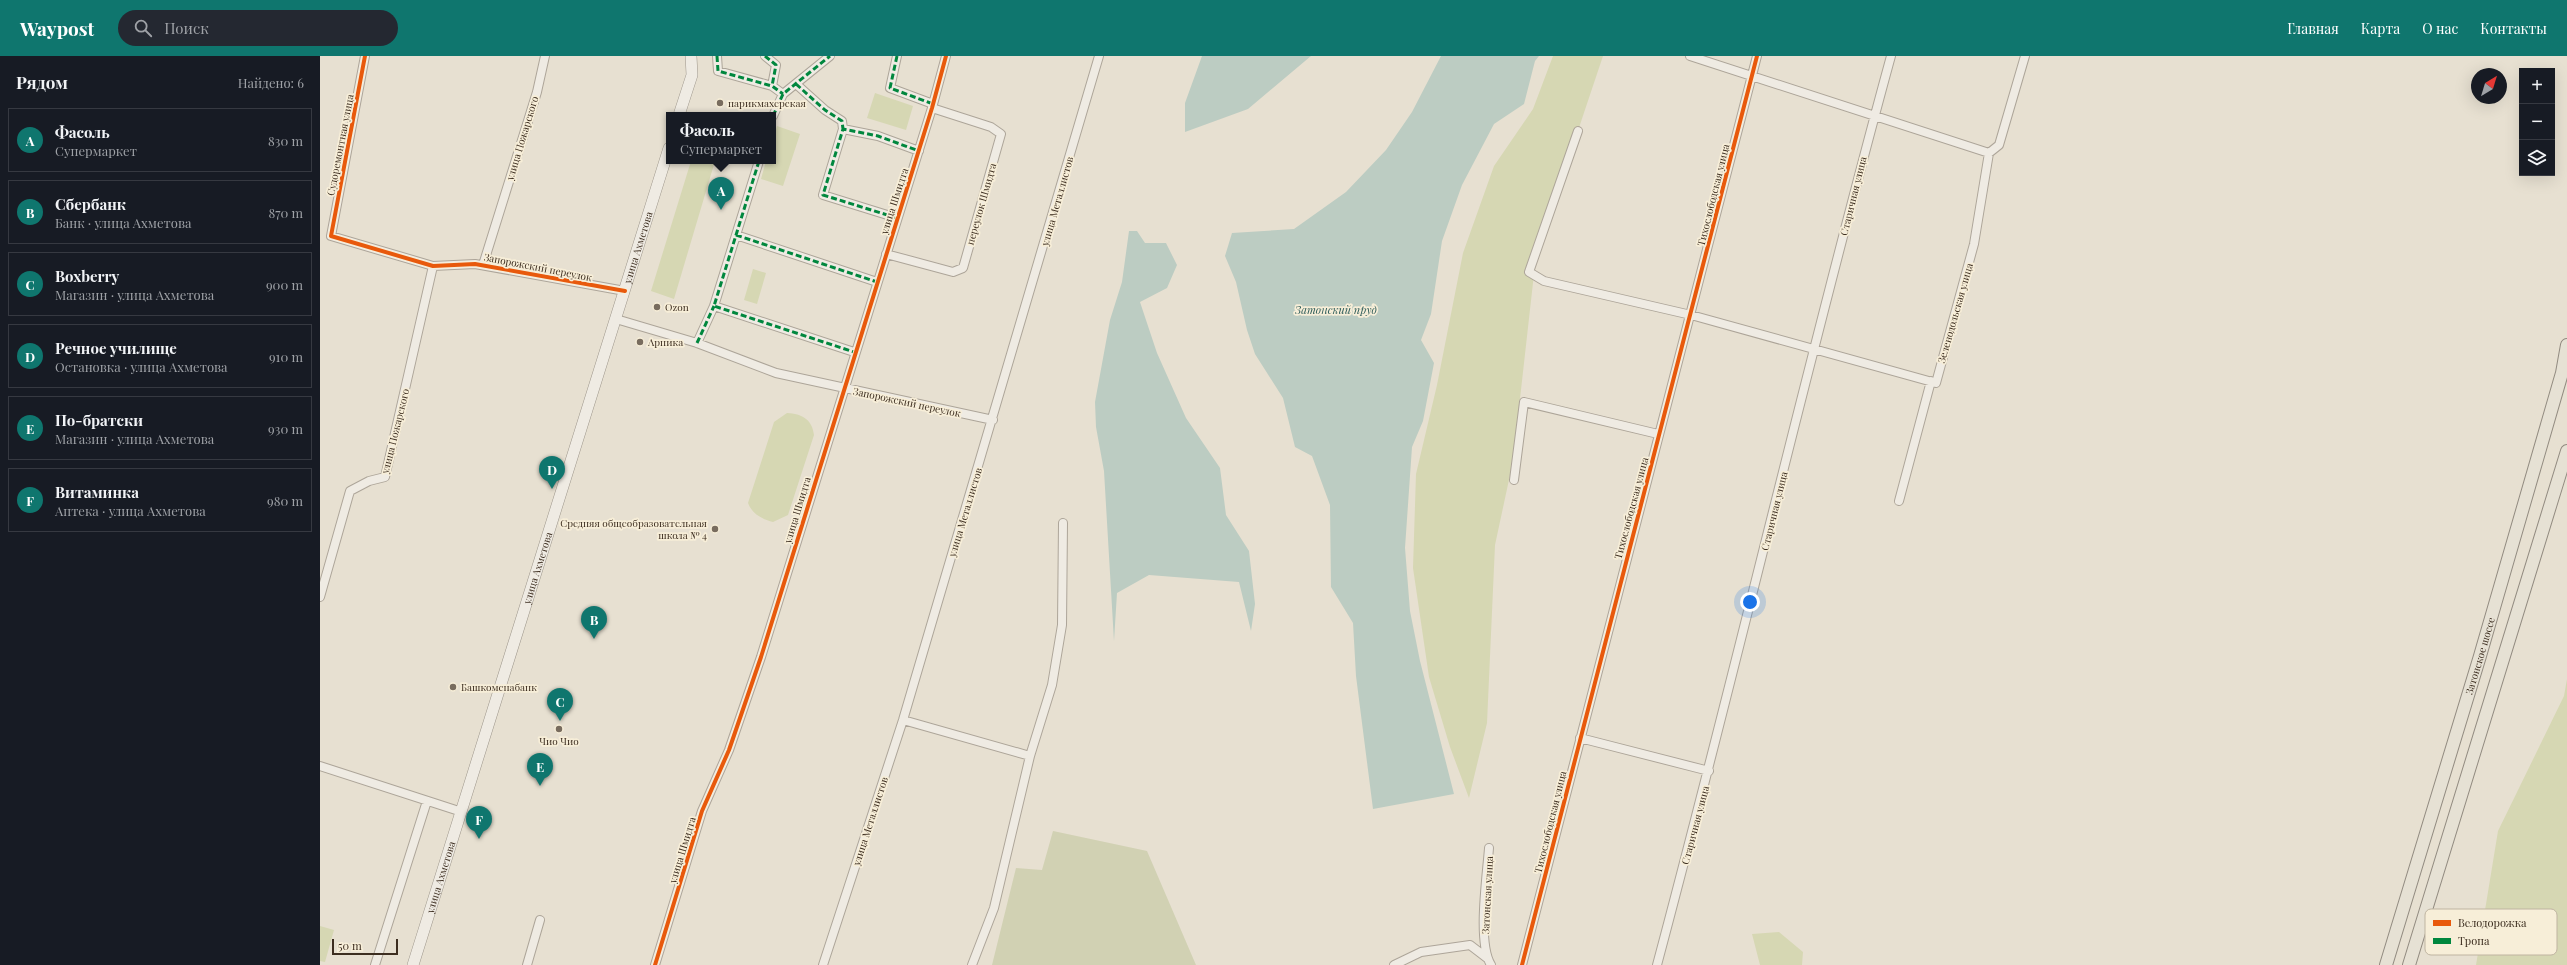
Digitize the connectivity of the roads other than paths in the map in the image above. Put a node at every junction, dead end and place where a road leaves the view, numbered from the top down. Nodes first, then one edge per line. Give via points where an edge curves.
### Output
1 (365, 56) edge
2 (545, 56) edge
3 (691, 56) edge
4 (717, 56) edge
5 (765, 56) edge
6 (830, 56) edge
7 (897, 56) edge
8 (946, 56) edge
9 (1099, 56) edge
10 (1690, 56) edge
11 (1757, 56) edge
12 (1891, 56) edge
13 (2025, 56) edge
14 (1752, 74) junction
15 (796, 84) junction
16 (772, 86) junction
17 (783, 94) junction
18 (932, 106) junction
19 (680, 112) edge
20 (775, 112) edge
21 (1875, 114) junction
22 (843, 129) junction
23 (1578, 130) dead end
24 (919, 151) junction
25 (1989, 153) junction
26 (666, 158) edge
27 (758, 164) edge
28 (897, 218) junction
29 (736, 235) junction
30 (331, 236) joint
31 (886, 254) junction
32 (483, 265) junction
33 (433, 266) junction
34 (877, 282) junction
35 (625, 291) junction
36 (714, 306) junction
37 (1691, 315) junction
38 (616, 319) junction
39 (697, 343) junction
40 (2567, 346) edge
41 (1814, 348) junction
42 (854, 352) junction
43 (1933, 382) junction
44 (843, 388) junction
45 (993, 420) junction
46 (1658, 434) junction
47 (2567, 451) edge
48 (1514, 480) dead end
49 (1899, 501) dead end
50 (1063, 523) dead end
51 (323, 574) edge
52 (320, 597) edge
53 (903, 720) junction
54 (1580, 738) junction
55 (1030, 756) junction
56 (320, 766) edge
57 (1709, 771) junction
58 (427, 800) junction
59 (462, 812) junction
60 (1489, 848) dead end
61 (2426, 909) edge
62 (2425, 913) edge
63 (540, 920) dead end
64 (1489, 961) edge
65 (375, 965) edge
66 (414, 965) edge
67 (527, 965) edge
68 (656, 965) edge
69 (823, 965) edge
70 (972, 965) edge
71 (1394, 965) edge
72 (1522, 965) edge
73 (1657, 965) edge
74 (2386, 965) edge
75 (2409, 965) edge

1 - 30 street, Судоремонтная улица
2 - 32 street, улица Пожарского via 537,92
3 - 19 main road via 692,75
4 - 16 street via 718,71
5 - 16 street via 776,65
6 - 15 street
7 - 18 street via 890,88
8 - 18 street, улица Шмидта
9 - 45 street, улица Металлистов
10 - 14 street
11 - 14 street, Тихослободская улица
12 - 21 street, Старичная улица
13 - 25 street via 1999,144
14 - 21 street
14 - 37 street, Тихослободская улица
15 - 17 street
15 - 22 street via 825,110 842,121
16 - 17 street
17 - 20 street
18 - 24 street, улица Шмидта
18 - 31 street, переулок Шмидта via 991,127 1001,134 963,268 953,272
21 - 25 street
21 - 41 street, Старичная улица
22 - 24 street via 878,136
22 - 28 street via 823,195
23 - 37 street via 1529,272 1544,281
24 - 28 street, улица Шмидта
25 - 43 street, Зеленодольская улица via 1974,244
26 - 35 main road, улица Ахметова
27 - 29 street
28 - 31 street, улица Шмидта
29 - 34 street
29 - 36 street
30 - 33 street, Запорожский переулок
31 - 34 street, улица Шмидта
32 - 33 street, Запорожский переулок
32 - 35 street, Запорожский переулок
33 - 51 street, улица Пожарского via 385,477 350,490
34 - 42 street, улица Шмидта
35 - 38 main road, улица Ахметова
36 - 39 street
36 - 42 street
37 - 41 street
37 - 46 street, Тихослободская улица
38 - 39 street, Запорожский переулок
38 - 59 main road, улица Ахметова
39 - 44 street, Запорожский переулок via 776,374
40 - 74 main road, Затонское шоссе via 2562,373 2480,656
41 - 43 street
41 - 57 street, Старичная улица
42 - 44 street, улица Шмидта
43 - 49 street, Зеленодольская улица
44 - 45 street, Запорожский переулок
44 - 68 street, улица Шмидта via 761,657 729,750 702,811
45 - 53 street, улица Металлистов
46 - 48 street via 1524,402
46 - 54 street, Тихослободская улица
47 - 61 main road
50 - 55 street via 1062,625 1052,685
51 - 52 street, улица Пожарского
53 - 55 street
53 - 69 street, улица Металлистов
54 - 57 street
54 - 72 street, Тихослободская улица
55 - 70 street via 994,908
56 - 58 street
57 - 73 street, Старичная улица
58 - 59 street
58 - 65 street
59 - 66 main road, улица Ахметова
60 - 64 street, Затонская улица via 1484,927
62 - 75 main road
63 - 67 street
64 - 71 street via 1470,945 1421,952

